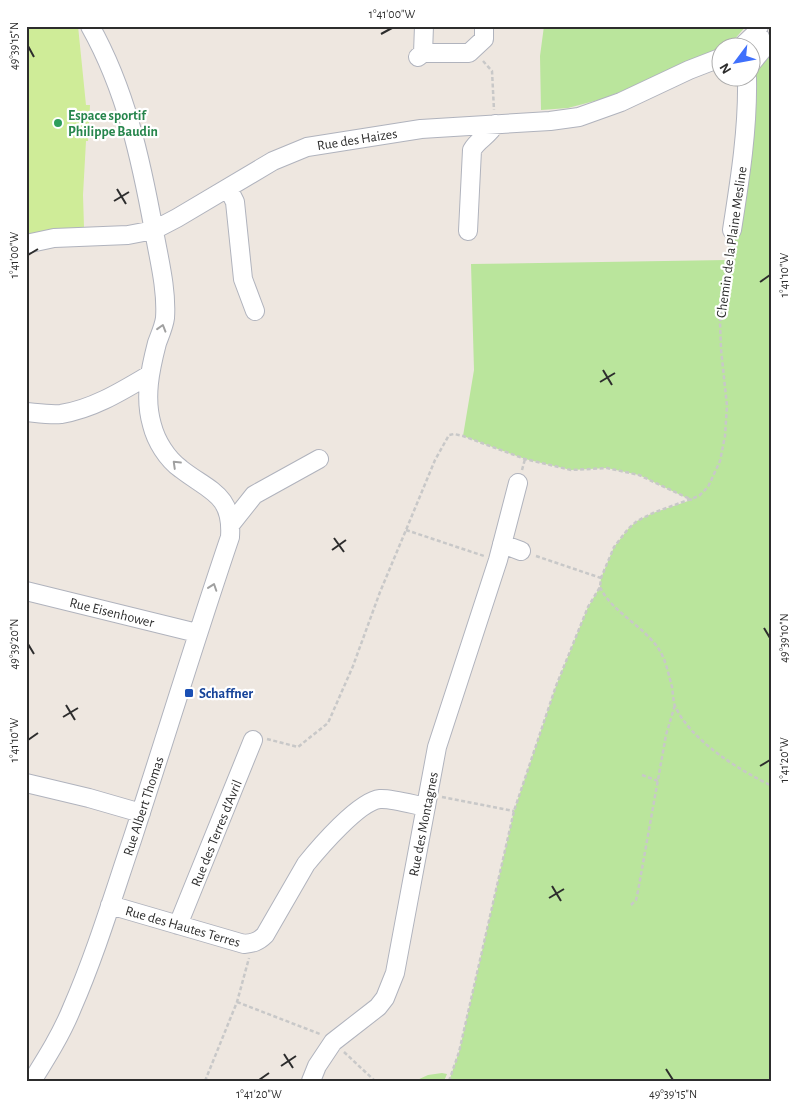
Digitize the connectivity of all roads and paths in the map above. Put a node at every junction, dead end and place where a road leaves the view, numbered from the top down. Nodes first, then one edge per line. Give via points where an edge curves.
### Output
1 (90, 26) edge
2 (424, 26) edge
3 (484, 26) edge
4 (473, 51) junction
5 (710, 62) edge
6 (747, 88) edge
7 (494, 96) dead end
8 (495, 124) junction
9 (228, 188) junction
10 (154, 230) junction
11 (732, 230) joint
12 (468, 231) dead end
13 (26, 244) edge
14 (255, 311) dead end
15 (149, 375) junction
16 (26, 412) edge
17 (319, 459) dead end
18 (518, 483) dead end
19 (216, 493) junction
20 (254, 495) junction
21 (692, 500) junction
22 (231, 524) junction
23 (406, 530) junction
24 (500, 552) junction
25 (528, 553) joint
26 (601, 578) junction
27 (600, 587) junction
28 (26, 590) edge
29 (197, 634) junction
30 (675, 705) junction
31 (253, 740) joint
32 (642, 775) dead end
33 (658, 781) junction
34 (26, 783) edge
35 (772, 786) edge
36 (427, 801) junction
37 (514, 811) junction
38 (141, 813) junction
39 (110, 905) junction
40 (631, 905) dead end
41 (178, 925) junction
42 (253, 944) junction
43 (237, 1002) junction
44 (333, 1042) junction
45 (32, 1081) edge
46 (205, 1081) edge
47 (311, 1081) edge
48 (375, 1081) edge
49 (449, 1081) edge

1 - 10 street via 115,75 130,118
2 - 4 street via 420,55
3 - 4 street via 484,39
4 - 7 path via 492,71
5 - 8 street, Rue des Haizes via 596,112 564,120
6 - 11 street, Chemin de la Plaine Mesline via 748,108
8 - 9 street, Rue des Haizes via 421,129 307,147 273,161
8 - 12 street via 472,150
9 - 10 street, Rue des Haizes
9 - 14 street via 235,202 243,279
10 - 13 street, Rue des Haizes via 128,235 54,238
15 -> 10 street via 165,319
11 - 21 path, Chemin de la Plaine Mesline via 720,322 727,406 725,436 715,476 708,487
15 - 16 street via 81,410 59,414
19 -> 15 street via 178,467 160,444 148,404
17 - 20 street, Rue Albert Thomas
18 - 24 street, Rue des Montagnes
19 - 20 street
19 - 22 street via 225,504
20 - 22 street, Rue Albert Thomas
21 - 23 path via 639,475 607,468 571,470 525,459 454,434 445,440
21 - 26 path, Chemin de la Plaine Mesline via 637,521 614,547
29 -> 22 street, Rue Albert Thomas via 230,537
23 - 24 path
23 - 31 path via 328,723 298,747 266,739
24 - 25 street
24 - 36 street, Rue des Montagnes via 437,747
25 - 26 path
26 - 27 path, Chemin de la Plaine Mesline
27 - 30 path via 605,597 660,650
27 - 37 path via 556,686
28 - 29 street, Rue Eisenhower
29 - 38 street, Rue Albert Thomas
30 - 33 path
30 - 35 path via 685,722 712,748
31 - 41 street, Rue des Terres d'Avril
32 - 33 path
33 - 40 path via 638,892
34 - 38 street
36 - 37 path
36 - 42 street, Rue des Hautes Terres via 382,798 360,808 306,864 265,935
36 - 44 street, Rue des Montagnes via 390,987 378,1007
37 - 49 path via 461,1044
38 - 39 street, Rue Albert Thomas
39 - 41 street, Rue des Hautes Terres
39 - 45 street, Rue Albert Thomas via 72,1009
41 - 42 street, Rue des Hautes Terres
42 - 43 path
43 - 44 path
43 - 46 path
44 - 47 street, Rue des Montagnes
44 - 48 path

